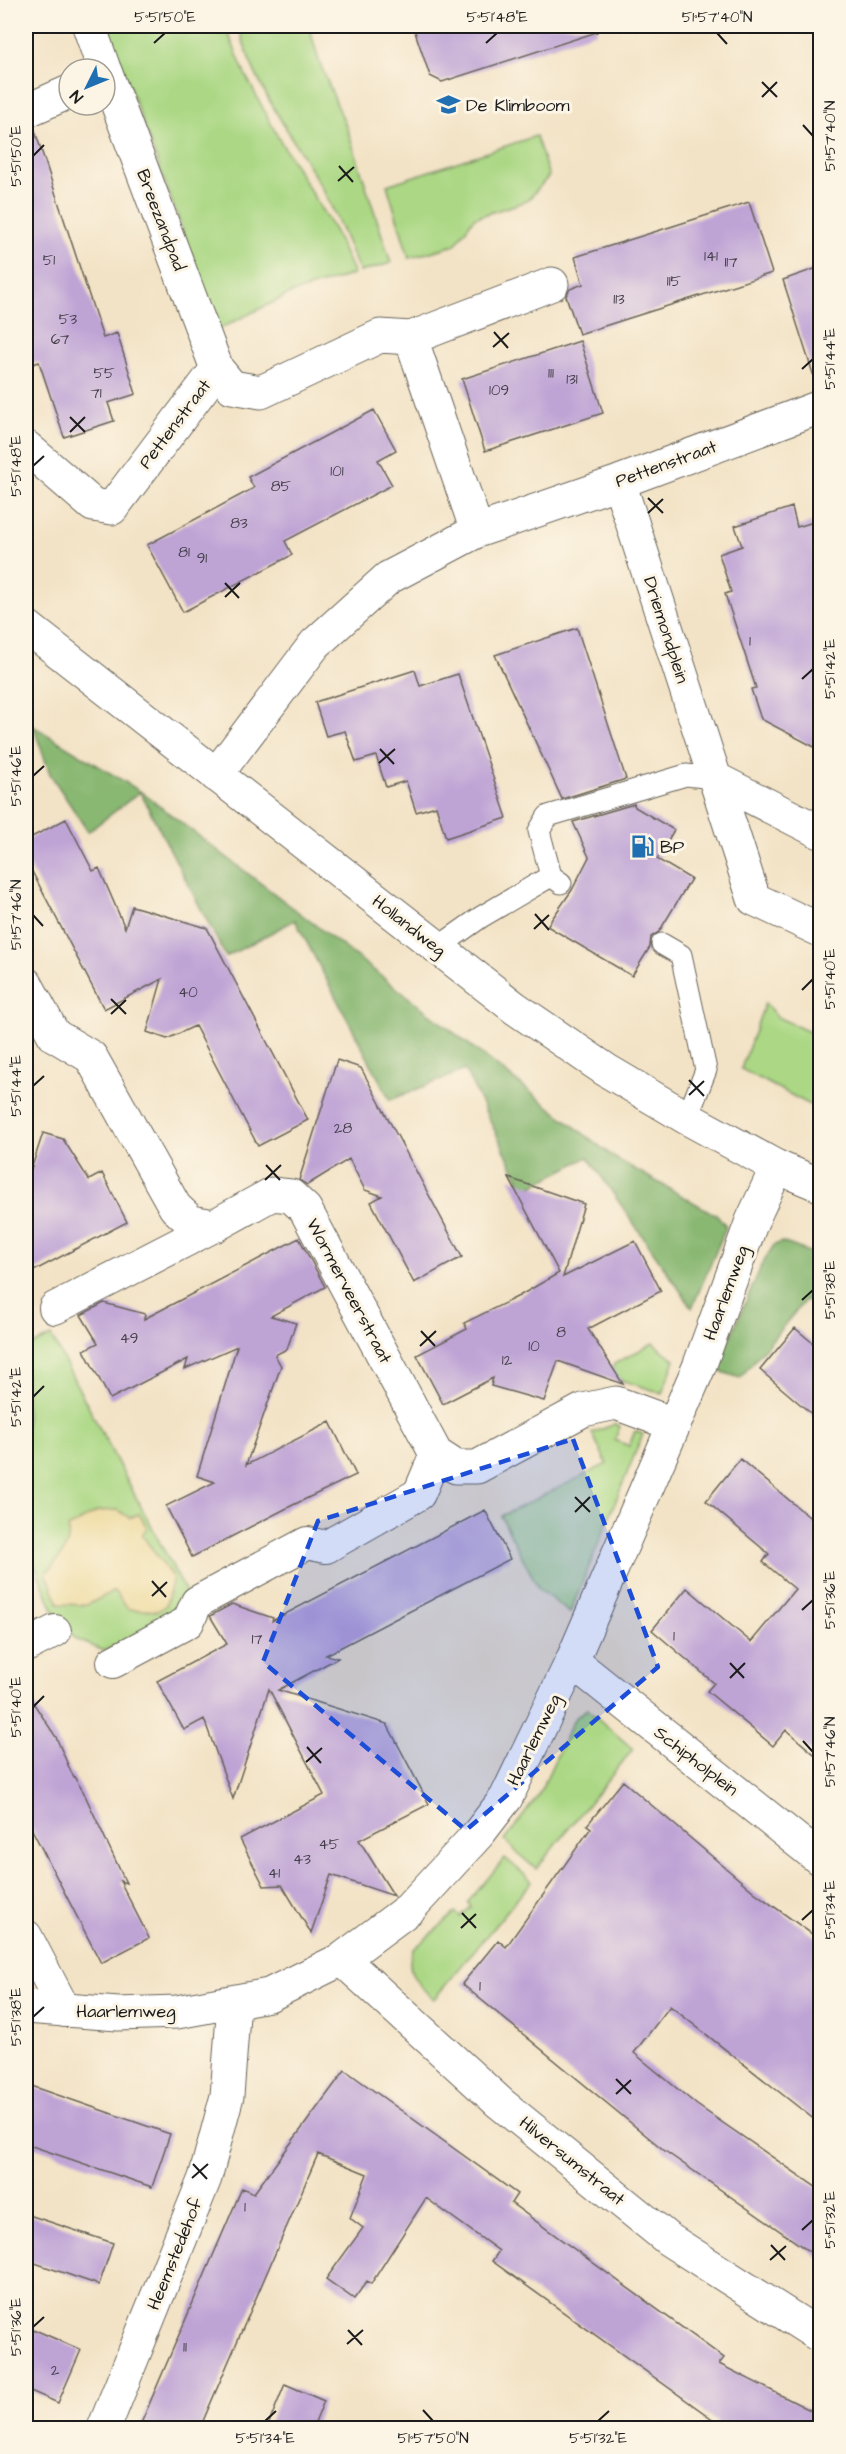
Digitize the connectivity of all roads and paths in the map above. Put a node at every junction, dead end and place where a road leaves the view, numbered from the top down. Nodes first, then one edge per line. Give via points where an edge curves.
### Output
1 (89, 26) edge
2 (100, 57) edge
3 (57, 97) edge
4 (117, 105) edge
5 (26, 111) edge
6 (552, 284) dead end
7 (411, 338) junction
8 (217, 369) junction
9 (820, 407) edge
10 (26, 447) edge
11 (619, 482) junction
12 (477, 531) junction
13 (26, 626) edge
14 (216, 775) junction
15 (714, 778) junction
16 (820, 832) edge
17 (820, 930) edge
18 (663, 944) dead end
19 (437, 948) junction
20 (26, 984) edge
21 (687, 1118) junction
22 (777, 1167) junction
23 (820, 1185) edge
24 (214, 1226) junction
25 (55, 1308) dead end
26 (673, 1424) junction
27 (436, 1454) junction
28 (55, 1631) dead end
29 (26, 1646) edge
30 (572, 1660) junction
31 (113, 1662) dead end
32 (820, 1860) edge
33 (26, 1936) edge
34 (342, 1959) junction
35 (234, 2002) junction
36 (26, 2007) edge
37 (65, 2011) junction
38 (820, 2336) edge
39 (104, 2428) edge

1 - 2 street, Breezandpad
3 - 5 street
4 - 8 street, Breezandpad
6 - 7 street, Pettenstraat
7 - 8 street, Pettenstraat via 380,336 261,392 232,387
7 - 12 street
8 - 10 street, Pettenstraat via 112,508 93,505
9 - 11 street, Pettenstraat
11 - 12 street, Pettenstraat
11 - 15 street, Driemondplein
12 - 14 street, Pettenstraat via 388,578 315,644
13 - 14 street, Hollandweg
14 - 19 street, Hollandweg
15 - 16 street
15 - 17 street, Driemondplein via 754,899
15 - 19 lane via 686,775 548,816 539,831 556,880 481,918
18 - 21 lane via 681,955 706,1070
19 - 21 street, Hollandweg via 606,1070
20 - 24 street via 54,1035 91,1057 175,1207 191,1222
21 - 22 street, Hollandweg
22 - 23 street, Hollandweg
22 - 26 street, Haarlemweg
24 - 25 street
24 - 27 street, Wormerveerstraat via 272,1194 291,1196 305,1209
26 - 27 street via 616,1403 583,1410 477,1467 456,1467
26 - 30 street, Haarlemweg
27 - 31 street via 419,1494 326,1547 307,1543 197,1602 188,1622
28 - 29 street
30 - 32 street, Schipholplein
30 - 34 street, Haarlemweg via 506,1798 409,1909
33 - 37 street
34 - 35 street, Haarlemweg via 269,1995
34 - 38 street, Hilversumstraat via 500,2103 668,2239
35 - 37 street, Haarlemweg via 177,2012
35 - 39 street, Heemstedehof via 227,2096 205,2178
36 - 37 street, Haarlemweg

